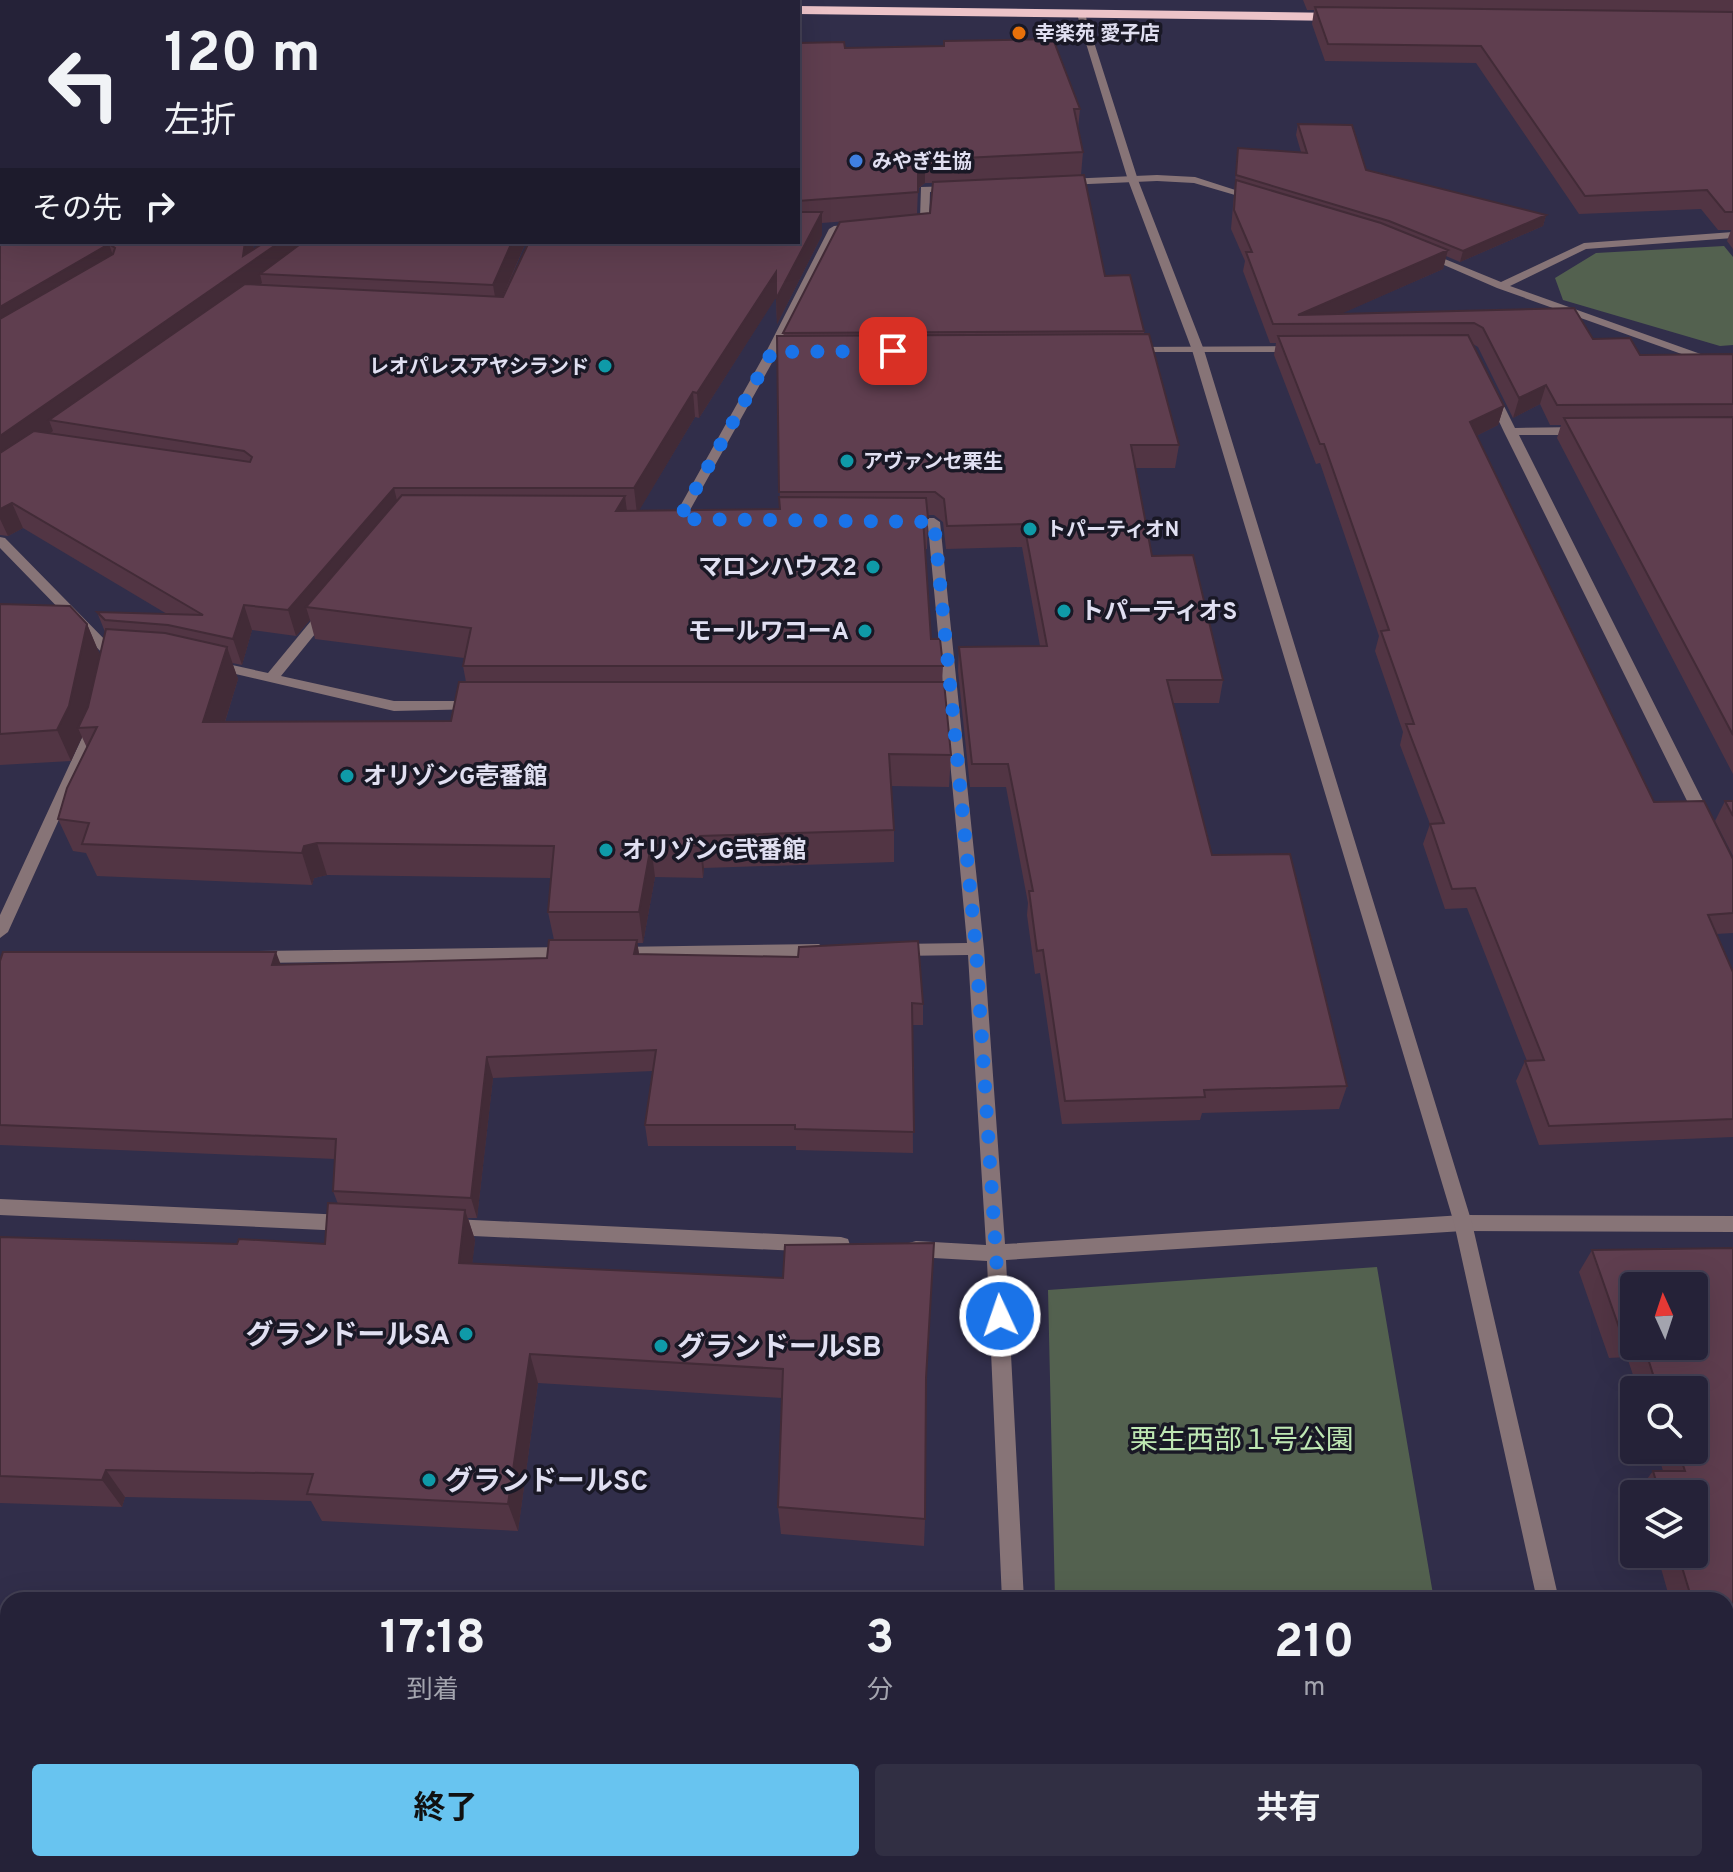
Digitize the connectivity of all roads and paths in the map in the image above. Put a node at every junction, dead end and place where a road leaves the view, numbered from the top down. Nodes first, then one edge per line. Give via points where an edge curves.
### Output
1 (800, 10) edge
2 (1081, 14) junction
3 (1351, 17) edge
4 (1133, 180) junction
5 (1052, 183) edge
6 (957, 188) edge
7 (1267, 202) edge
8 (894, 224) edge
9 (864, 227) edge
10 (1733, 235) edge
11 (1409, 248) edge
12 (1501, 286) junction
13 (1315, 349) edge
14 (1116, 350) edge
15 (1198, 350) junction
16 (772, 352) junction
17 (788, 352) edge
18 (1733, 359) edge
19 (1490, 390) edge
20 (1590, 431) edge
21 (1510, 432) junction
22 (664, 519) edge
23 (679, 519) junction
24 (695, 519) edge
25 (886, 522) edge
26 (0, 541) edge
27 (333, 604) edge
28 (137, 655) edge
29 (205, 663) edge
30 (273, 676) junction
31 (489, 706) edge
32 (98, 710) edge
33 (1712, 836) edge
34 (0, 932) edge
35 (976, 949) junction
36 (834, 950) edge
37 (882, 950) edge
38 (236, 957) edge
39 (0, 1207) edge
40 (364, 1223) edge
41 (1463, 1223) junction
42 (1733, 1224) edge
43 (427, 1226) edge
44 (854, 1246) edge
45 (902, 1248) edge
46 (996, 1253) junction
47 (1013, 1592) edge
48 (1546, 1592) edge

1 - 2 highway
2 - 3 highway
2 - 4 street
4 - 5 street
4 - 7 street via 1195,180
4 - 15 street
6 - 8 street via 925,189 925,221
9 - 16 street via 828,229
10 - 12 street via 1584,246
11 - 12 street
12 - 18 street via 1708,360
13 - 15 street
14 - 15 street
15 - 41 street
16 - 17 street
16 - 23 street
19 - 21 street
20 - 21 street
21 - 33 street
22 - 23 street
23 - 24 street
25 - 35 street via 934,522 944,706
26 - 28 street via 108,660
27 - 30 street
29 - 30 street
30 - 31 street via 394,706
32 - 34 street via 92,738
35 - 37 street
35 - 46 street
36 - 38 street
39 - 40 street
41 - 42 street
41 - 46 street
41 - 48 street
43 - 44 street
45 - 46 street
46 - 47 street

